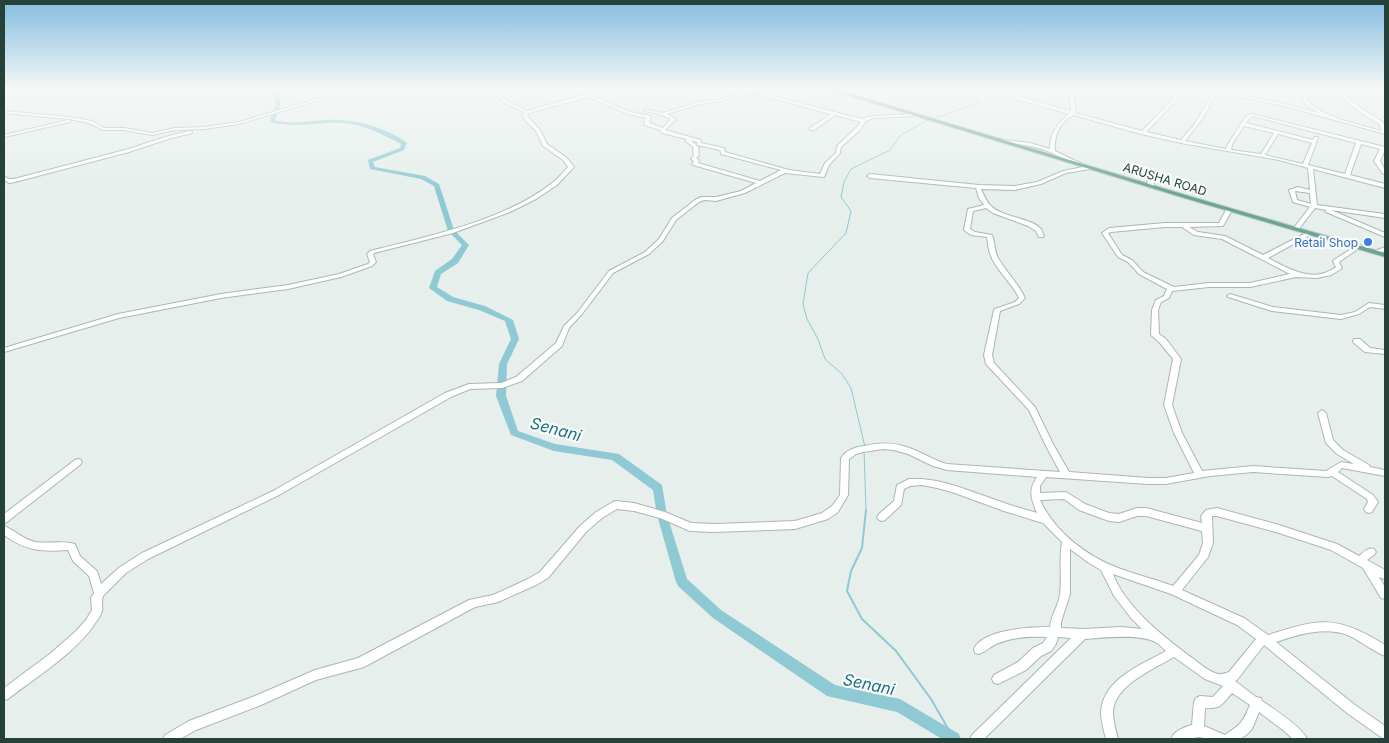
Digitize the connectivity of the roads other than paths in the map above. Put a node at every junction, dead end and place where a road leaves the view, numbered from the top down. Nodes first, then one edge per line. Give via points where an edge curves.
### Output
1 (53, 124) edge
2 (78, 124) edge
3 (92, 124) edge
4 (229, 124) edge
5 (531, 124) edge
6 (646, 124) edge
7 (671, 124) edge
8 (820, 124) edge
9 (861, 124) edge
10 (941, 124) edge
11 (1060, 124) edge
12 (1110, 124) edge
13 (1152, 124) edge
14 (1197, 124) edge
15 (1244, 124) joint
16 (1287, 124) edge
17 (1354, 124) edge
18 (1356, 124) edge
19 (96, 127) junction
20 (204, 128) junction
21 (812, 129) dead end
22 (666, 131) junction
23 (1320, 132) junction
24 (1385, 132) edge
25 (1144, 133) junction
26 (1277, 133) junction
27 (4, 136) edge
28 (688, 140) junction
29 (993, 140) junction
30 (699, 142) junction
31 (1181, 142) junction
32 (1314, 142) junction
33 (1359, 142) junction
34 (1229, 149) junction
35 (1384, 149) edge
36 (1053, 152) junction
37 (1262, 155) junction
38 (1080, 166) junction
39 (1308, 166) junction
40 (1088, 168) junction
41 (787, 171) junction
42 (1385, 173) edge
43 (870, 176) dead end
44 (1347, 176) junction
45 (4, 178) edge
46 (1158, 178) dead end
47 (760, 183) junction
48 (1385, 186) edge
49 (978, 187) junction
50 (1152, 187) junction
51 (1312, 192) junction
52 (987, 206) junction
53 (1313, 206) junction
54 (1321, 207) junction
55 (1229, 210) junction
56 (1385, 216) edge
57 (1184, 226) junction
58 (1296, 229) junction
59 (1310, 233) junction
60 (1041, 236) dead end
61 (1385, 236) edge
62 (1359, 246) junction
63 (1385, 249) edge
64 (1375, 252) junction
65 (1385, 254) edge
66 (1264, 258) junction
67 (1295, 275) junction
68 (1172, 289) junction
69 (1230, 296) dead end
70 (1385, 307) edge
71 (1357, 340) dead end
72 (4, 350) edge
73 (1385, 352) edge
74 (1322, 413) dead end
75 (78, 462) dead end
76 (1375, 471) junction
77 (1332, 472) junction
78 (1385, 473) edge
79 (1043, 474) junction
80 (1066, 474) junction
81 (1200, 475) junction
82 (1036, 497) junction
83 (1369, 509) dead end
84 (882, 516) dead end
85 (4, 519) edge
86 (1044, 519) junction
87 (1207, 528) junction
88 (4, 530) edge
89 (1067, 540) junction
90 (1371, 552) dead end
91 (1362, 561) junction
92 (1105, 567) junction
93 (1385, 575) edge
94 (1175, 591) junction
95 (98, 593) junction
96 (1385, 594) edge
97 (1055, 631) junction
98 (1083, 634) junction
99 (1159, 637) junction
100 (1263, 640) junction
101 (979, 650) dead end
102 (1176, 651) junction
103 (1385, 651) edge
104 (998, 679) dead end
105 (1228, 682) junction
106 (4, 695) edge
107 (1257, 702) junction
108 (1198, 730) junction
109 (1385, 733) edge
110 (169, 739) edge
111 (976, 739) edge
112 (1112, 739) edge
113 (1177, 739) edge
114 (1221, 739) edge
115 (1229, 739) edge
116 (1301, 739) edge

1 - 27 street
2 - 19 street
3 - 19 street
4 - 20 street
5 - 72 street via 545,145 571,167 547,191 508,212 372,252 373,262 370,265 341,275 141,311
6 - 22 street
7 - 22 street
8 - 21 street
9 - 41 street via 839,147 822,176
10 - 29 main road, ARUSHA ROAD
11 - 36 street via 1051,143
12 - 25 street
13 - 25 street
14 - 31 street
15 - 26 street
15 - 34 street
16 - 23 street
17 - 24 street
18 - 24 street
19 - 20 street via 147,134 180,128
20 - 45 street via 13,181
22 - 28 street
22 - 30 street
23 - 32 street
23 - 33 street
25 - 31 street
26 - 32 street
26 - 37 street
28 - 30 street
28 - 47 street via 698,148 693,159 697,160 695,164
29 - 36 street via 1024,143
29 - 38 main road, ARUSHA ROAD
30 - 41 street via 722,149 723,153
31 - 34 street
32 - 39 street
33 - 35 street
33 - 44 street
34 - 37 street
35 - 42 street via 1377,161
36 - 38 street
37 - 39 street
38 - 40 main road, ARUSHA ROAD
39 - 44 street
39 - 51 street
40 - 49 street via 1058,174 1032,186
40 - 50 main road, ARUSHA ROAD
41 - 47 street
43 - 49 street
44 - 48 street
46 - 50 street via 1150,181
47 - 95 street via 727,196 702,199 674,219 661,240 647,253 611,272 566,327 559,344 518,379 502,385 469,387 448,395 276,492 145,556 123,570
49 - 52 street
50 - 55 main road, ARUSHA ROAD
51 - 53 street
51 - 53 street via 1292,190 1294,201
52 - 60 street via 997,214 1036,228
52 - 80 street via 970,210 967,230 990,236 991,251 1022,298 997,310 989,361 1034,411
53 - 54 street
53 - 58 street
54 - 56 street
54 - 61 street
55 - 57 street via 1222,226
55 - 58 main road, ARUSHA ROAD
57 - 66 street via 1196,234 1223,237
57 - 68 street via 1109,230 1105,233 1120,256 1141,273
58 - 59 main road, ARUSHA ROAD
59 - 62 main road, ARUSHA ROAD
59 - 66 street
62 - 64 main road, ARUSHA ROAD
62 - 67 street via 1336,261 1339,268 1334,273
63 - 64 street
64 - 65 main road, ARUSHA ROAD
66 - 67 street
67 - 68 street via 1250,285
68 - 81 street via 1167,297 1158,301 1154,330 1156,337 1177,359 1168,405 1178,433
69 - 70 street via 1272,309 1341,317 1369,304
71 - 73 street via 1368,350
74 - 76 street via 1329,441 1352,460
75 - 85 street
76 - 77 street via 1341,465
76 - 78 street
77 - 81 street via 1253,469
77 - 83 street via 1370,497 1373,502
79 - 80 street
79 - 82 street via 1035,484
79 - 110 street via 948,466 905,448 886,445 848,455 845,458 845,488 841,502 825,516 803,524 729,528 690,526 643,509 616,505 583,529 552,566 532,582 494,599 473,603 360,663 315,675 193,725
80 - 81 street via 1166,481
82 - 86 street
82 - 87 street via 1063,495 1082,507 1110,517 1122,518 1146,512
84 - 86 street via 898,503 900,487 910,483 961,490
86 - 89 street
87 - 91 street via 1206,516 1209,513 1229,514 1310,538
87 - 94 street via 1208,544 1204,557
88 - 95 street via 36,548 72,547 76,558 93,574
89 - 92 street
89 - 97 street via 1064,552 1065,595
90 - 91 street
91 - 93 street
91 - 96 street
92 - 94 street
92 - 99 street via 1109,580 1125,604
94 - 100 street via 1233,617
95 - 106 street via 96,611 82,631
97 - 98 street
97 - 101 street via 1004,636
97 - 104 street via 1047,647
98 - 99 street via 1126,632
98 - 111 street
99 - 102 street
100 - 103 street via 1307,627 1328,625 1366,638
100 - 105 street
100 - 109 street
102 - 105 street via 1206,674
102 - 112 street via 1125,680 1109,700 1107,714
105 - 107 street
105 - 108 street via 1216,703 1200,702
107 - 115 street via 1249,723
107 - 116 street
108 - 113 street
108 - 114 street

